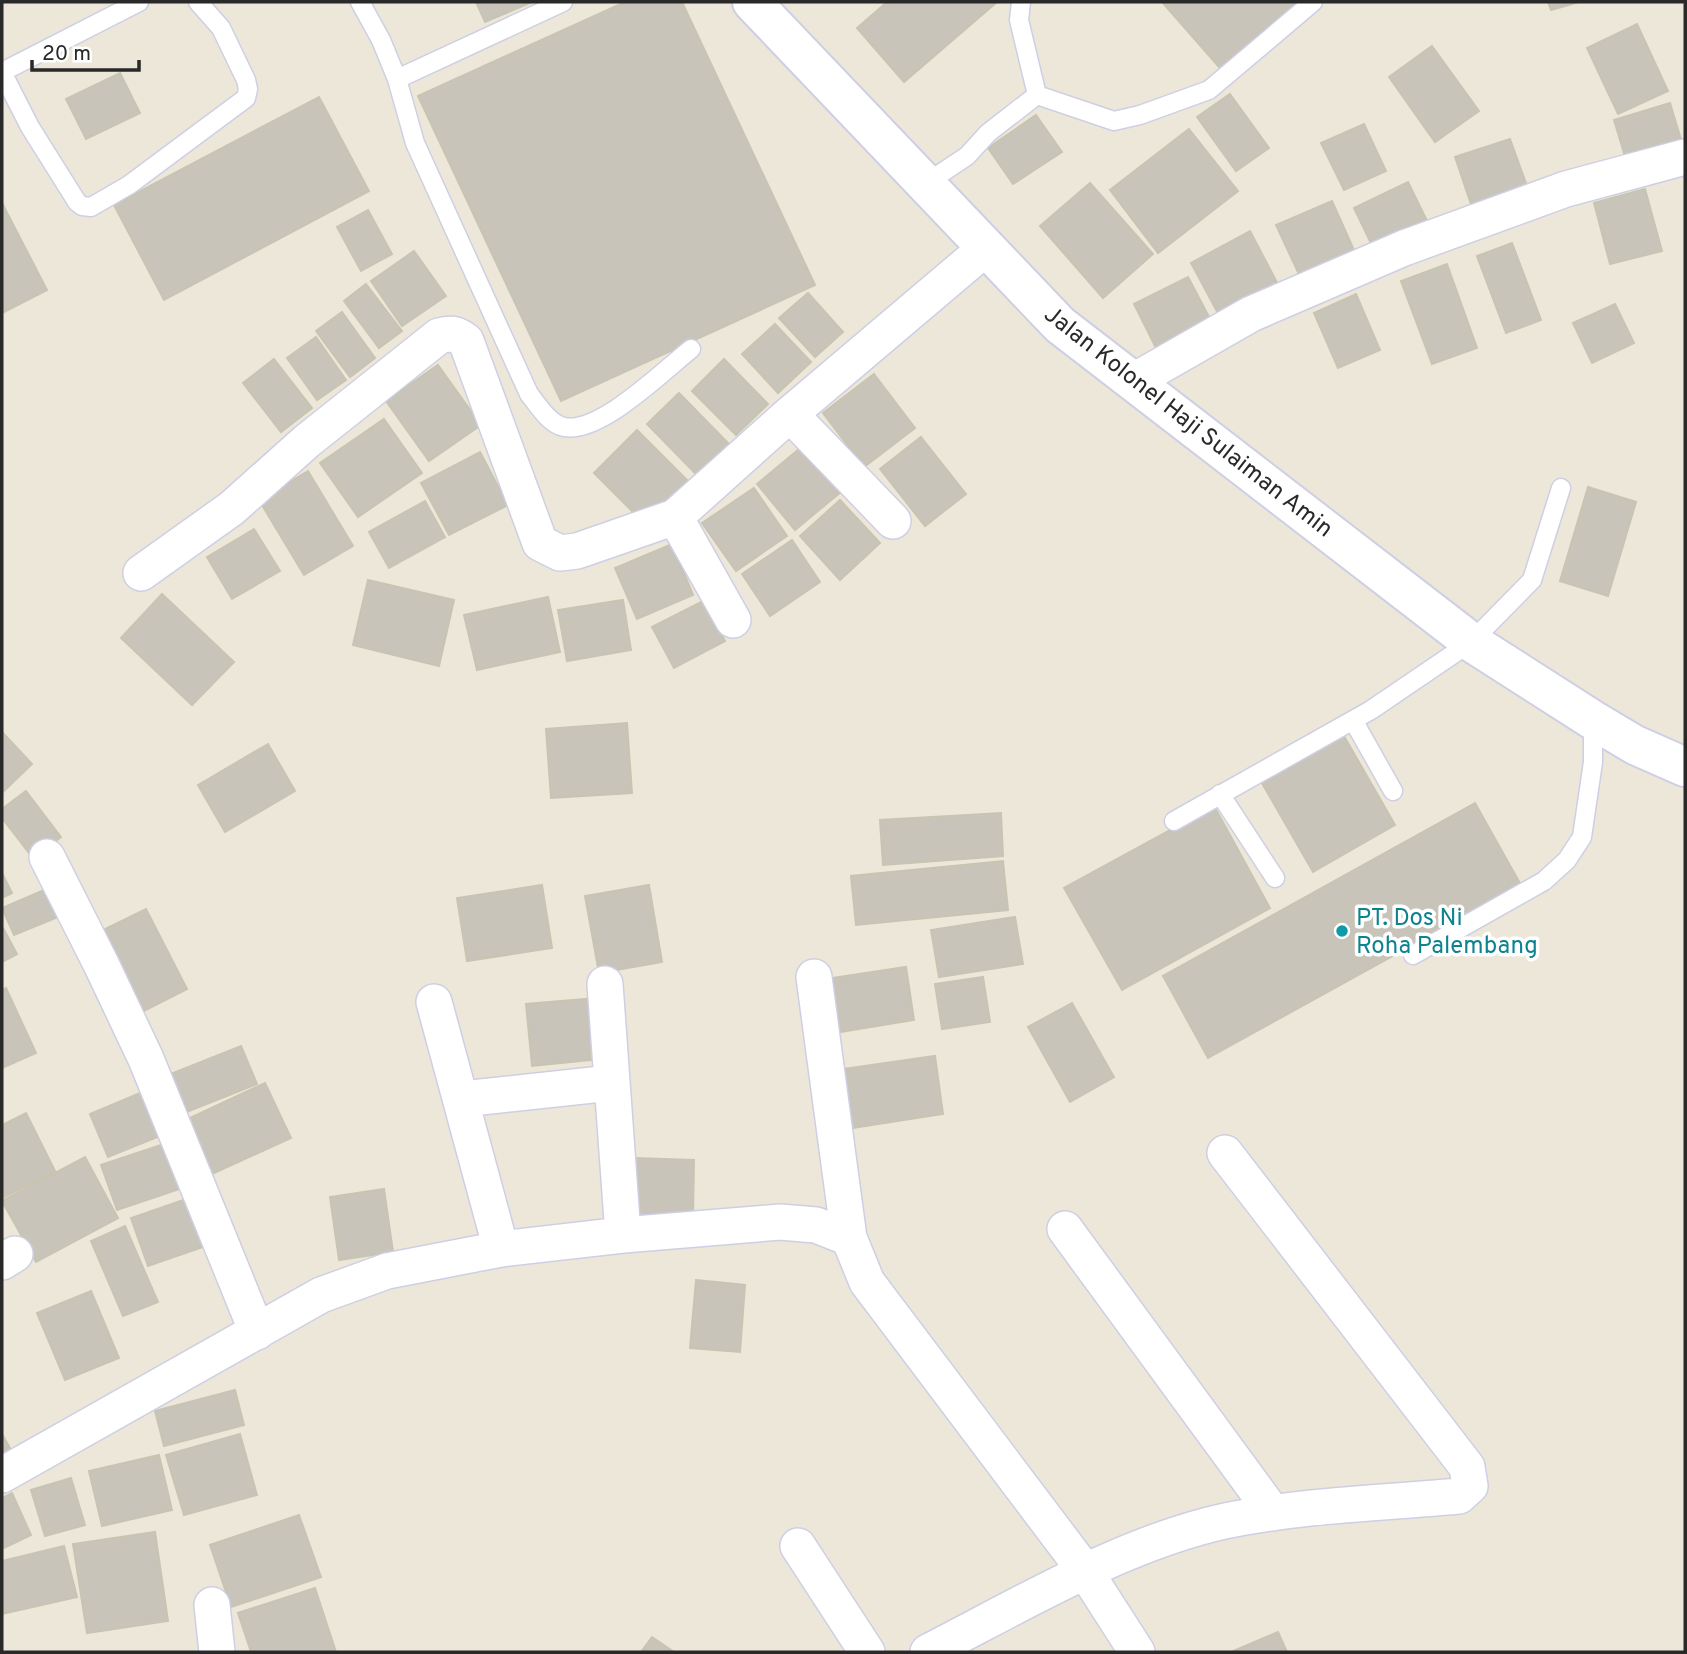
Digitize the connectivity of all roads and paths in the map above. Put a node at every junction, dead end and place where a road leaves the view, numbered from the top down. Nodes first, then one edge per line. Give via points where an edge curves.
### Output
1 (139, 2) edge
2 (198, 2) edge
3 (360, 2) edge
4 (563, 2) edge
5 (752, 2) edge
6 (1021, 2) edge
7 (1313, 2) edge
8 (397, 79) junction
9 (1037, 95) junction
10 (1685, 157) edge
11 (925, 184) junction
12 (986, 248) junction
13 (691, 349) dead end
14 (1132, 382) junction
15 (790, 414) junction
16 (1561, 488) dead end
17 (675, 517) junction
18 (893, 521) dead end
19 (141, 573) dead end
20 (733, 620) dead end
21 (1471, 642) junction
22 (1353, 720) junction
23 (1593, 720) junction
24 (1685, 768) edge
25 (1393, 791) dead end
26 (1220, 794) junction
27 (1174, 821) dead end
28 (47, 857) dead end
29 (1275, 878) dead end
30 (1413, 955) dead end
31 (814, 977) dead end
32 (605, 984) dead end
33 (434, 1002) dead end
34 (611, 1083) junction
35 (462, 1098) junction
36 (1225, 1153) dead end
37 (1065, 1229) dead end
38 (623, 1234) junction
39 (849, 1238) junction
40 (501, 1249) junction
41 (257, 1332) junction
42 (2, 1475) edge
43 (1273, 1513) junction
44 (798, 1546) dead end
45 (1085, 1571) junction
46 (212, 1605) dead end
47 (217, 1652) edge
48 (867, 1652) edge
49 (928, 1652) edge
50 (1138, 1652) edge

1 - 2 lane via 2,72 30,127 82,206 91,207 129,185 246,98 246,80 221,28
3 - 8 lane
4 - 8 lane
5 - 11 street, Jalan Kolonel Haji Sulaiman Amin
6 - 9 lane via 1019,20
7 - 9 lane via 1209,90 1140,115 1114,121
8 - 13 lane via 415,142 529,394 545,414 563,427 589,425 610,414
9 - 11 lane via 988,133 967,156
10 - 14 street via 1566,189 1404,248 1251,314
11 - 12 street, Jalan Kolonel Haji Sulaiman Amin
12 - 14 street, Jalan Kolonel Haji Sulaiman Amin via 1060,325
12 - 15 street
14 - 21 street, Jalan Kolonel Haji Sulaiman Amin
15 - 17 street
15 - 18 street
16 - 21 lane via 1532,580
17 - 19 street via 577,551 560,553 540,543 466,341 448,333 307,441 232,508
17 - 20 street
21 - 22 lane
21 - 23 street, Jalan Kolonel Haji Sulaiman Amin
22 - 25 lane
22 - 26 lane
23 - 24 street, Jalan Kolonel Haji Sulaiman Amin
23 - 30 lane via 1593,762 1582,837 1567,860 1544,881
26 - 27 lane
26 - 29 lane
28 - 41 street via 146,1059
31 - 39 street
32 - 34 street
33 - 35 street
34 - 35 street
34 - 38 street
35 - 40 street
36 - 43 street via 1466,1467 1470,1486 1459,1496
37 - 43 street
38 - 39 street via 780,1222 817,1225
38 - 40 street
39 - 45 street via 867,1282 883,1305
40 - 41 street via 354,1281
41 - 42 street
43 - 45 street via 1176,1535
44 - 48 street
45 - 49 street
45 - 50 street
46 - 47 street

